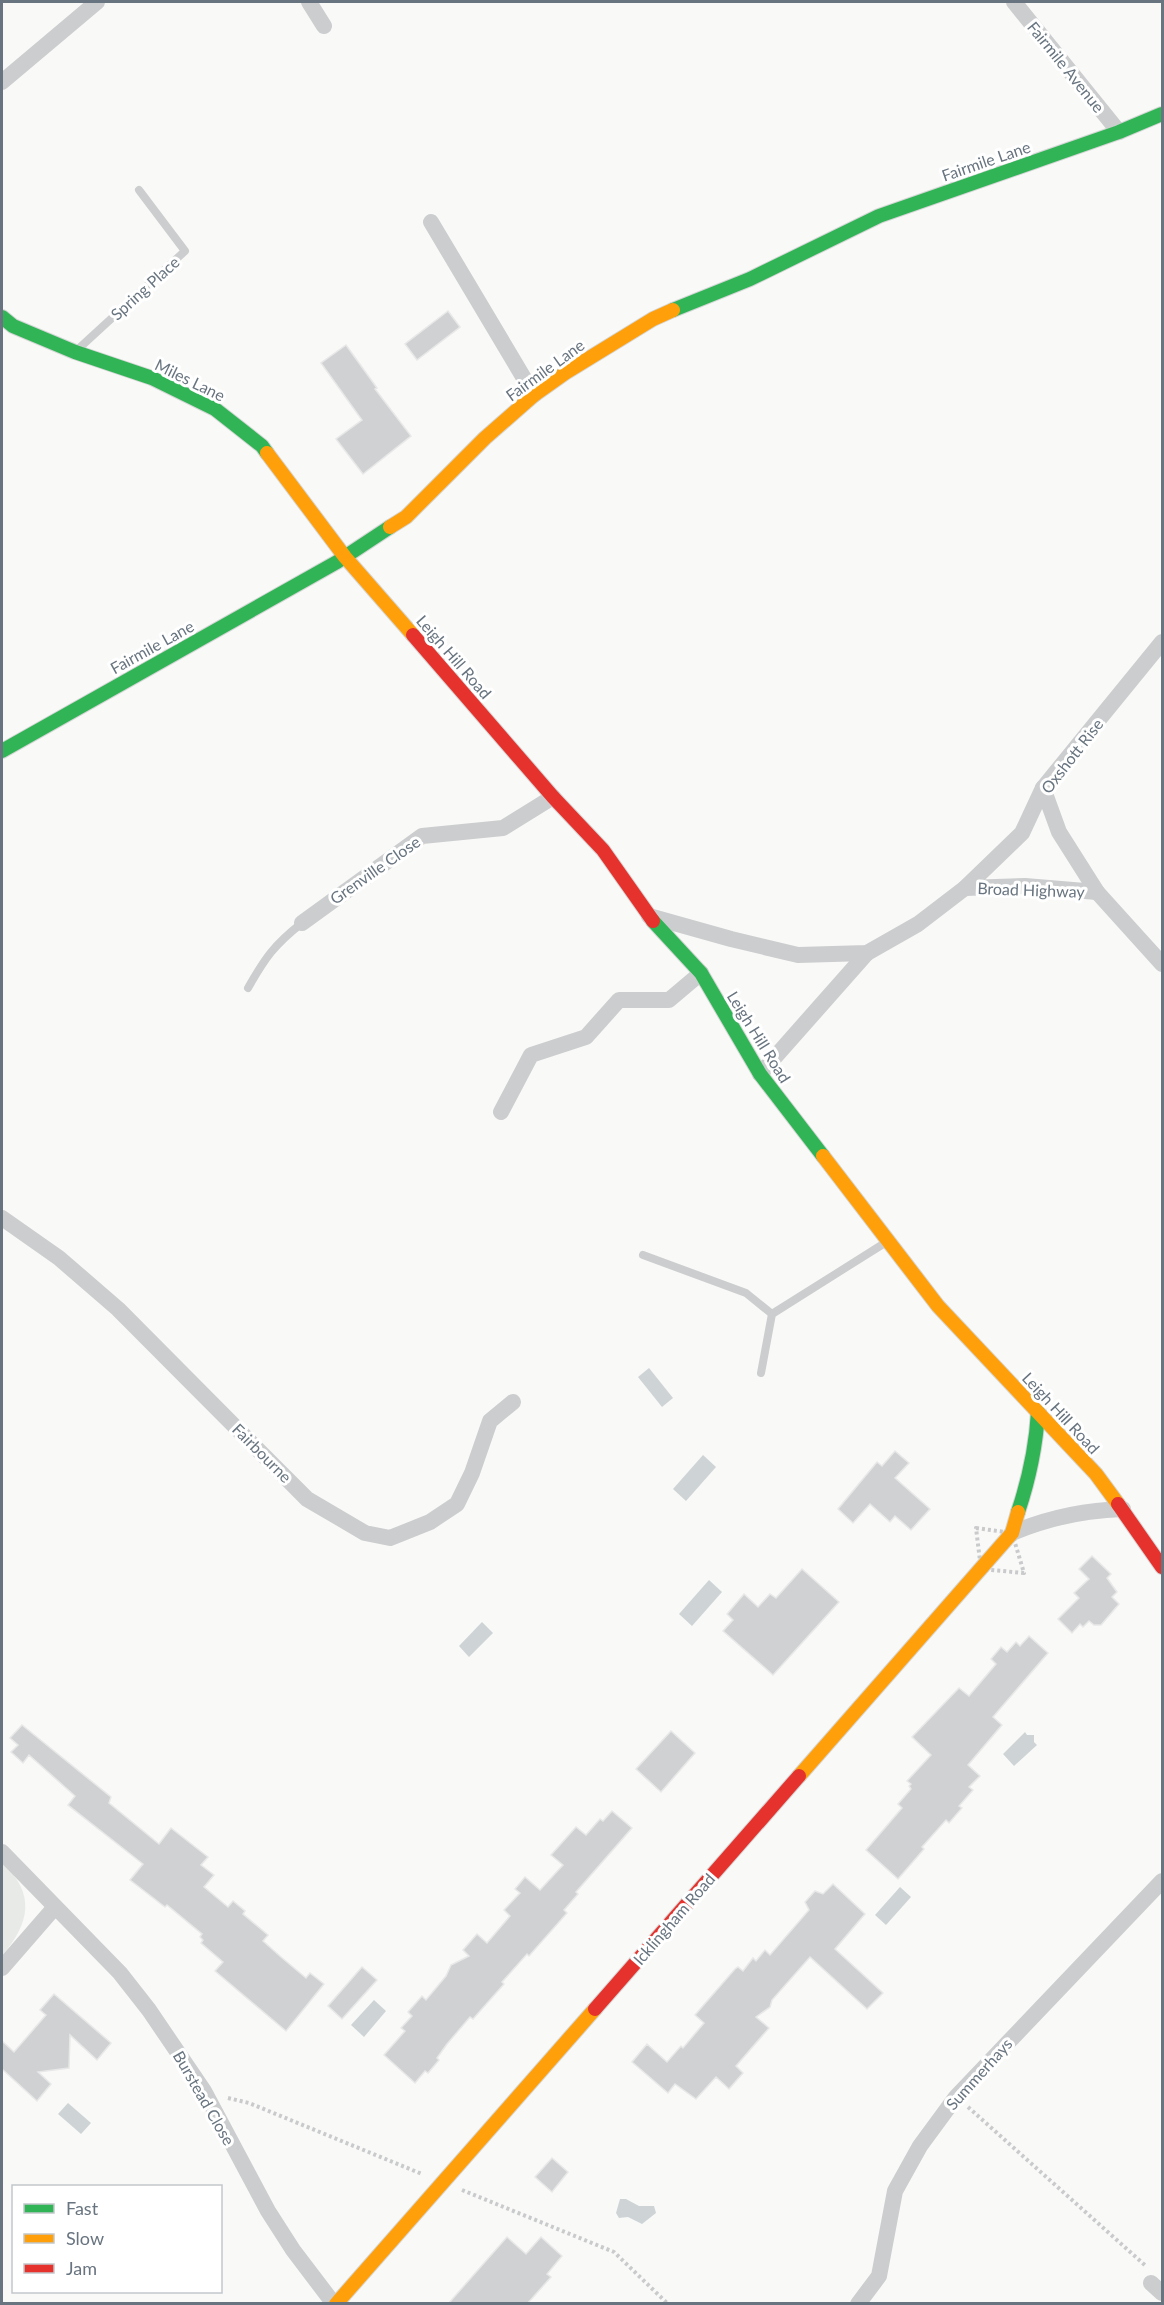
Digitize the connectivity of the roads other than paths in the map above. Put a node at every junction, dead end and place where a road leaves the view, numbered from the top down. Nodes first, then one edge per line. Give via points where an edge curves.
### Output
1 (96, 2) edge
2 (309, 2) edge
3 (1014, 2) edge
4 (324, 26) dead end
5 (2, 82) edge
6 (1162, 114) edge
7 (1119, 132) junction
8 (139, 190) dead end
9 (431, 222) dead end
10 (2, 317) edge
11 (75, 352) junction
12 (534, 395) junction
13 (345, 557) junction
14 (1162, 642) edge
15 (2, 751) edge
16 (1043, 788) junction
17 (553, 797) junction
18 (965, 888) junction
19 (1097, 892) junction
20 (648, 916) junction
21 (302, 923) joint
22 (867, 953) junction
23 (1162, 964) edge
24 (701, 973) junction
25 (248, 988) dead end
26 (760, 1074) junction
27 (501, 1112) dead end
28 (2, 1218) edge
29 (890, 1241) junction
30 (643, 1255) dead end
31 (772, 1314) junction
32 (761, 1373) dead end
33 (513, 1402) dead end
34 (1038, 1412) junction
35 (1123, 1509) junction
36 (1012, 1533) junction
37 (1162, 1567) edge
38 (2, 1852) edge
39 (1162, 1881) edge
40 (55, 1907) junction
41 (2, 1968) edge
42 (335, 2304) edge
43 (858, 2304) edge

1 - 5 street
2 - 4 street
3 - 7 street, Fairmile Avenue
6 - 7 street, Fairmile Lane
7 - 12 street, Fairmile Lane via 879,216 750,279 653,320
8 - 11 lane, Spring Place via 185,251
9 - 12 street
10 - 11 street, Miles Lane via 12,326
11 - 13 street, Miles Lane via 152,378 215,409 262,446
12 - 13 street, Fairmile Lane via 406,517
13 - 15 street, Fairmile Lane
13 - 17 street, Leigh Hill Road
14 - 16 street, Oxshott Rise
16 - 18 street, Oxshott Rise via 1022,833
16 - 19 street, Broad Highway via 1059,832
17 - 20 street, Leigh Hill Road via 603,850
17 - 21 street, Grenville Close via 503,828 423,836
18 - 19 street, Broad Highway via 1025,886
18 - 22 street, Oxshott Rise via 918,924
19 - 23 street, Broad Highway
20 - 22 street, Oxshott Rise via 798,955
20 - 24 street, Leigh Hill Road
21 - 25 lane via 279,941
22 - 26 street, Oxshott Rise
24 - 26 street, Leigh Hill Road
24 - 27 street via 669,1000 619,1000 586,1037 531,1055
26 - 29 street, Leigh Hill Road
28 - 33 street, Fairbourne via 59,1258 118,1309 307,1499 365,1533 390,1538 430,1522 457,1504 490,1421
29 - 31 lane
29 - 34 street, Leigh Hill Road via 938,1305
30 - 31 lane via 746,1293
31 - 32 lane
34 - 35 street, Leigh Hill Road
34 - 36 street, Icklingham Road via 1029,1479
35 - 36 street, Icklingham Road via 1064,1515
35 - 37 street, Leigh Hill Road
36 - 42 street, Icklingham Road
38 - 40 street, Burstead Close
39 - 43 street, Summerhays via 956,2097 920,2146 895,2191 879,2276
40 - 41 street
40 - 42 street, Burstead Close via 120,1973 162,2029 204,2091 268,2211

